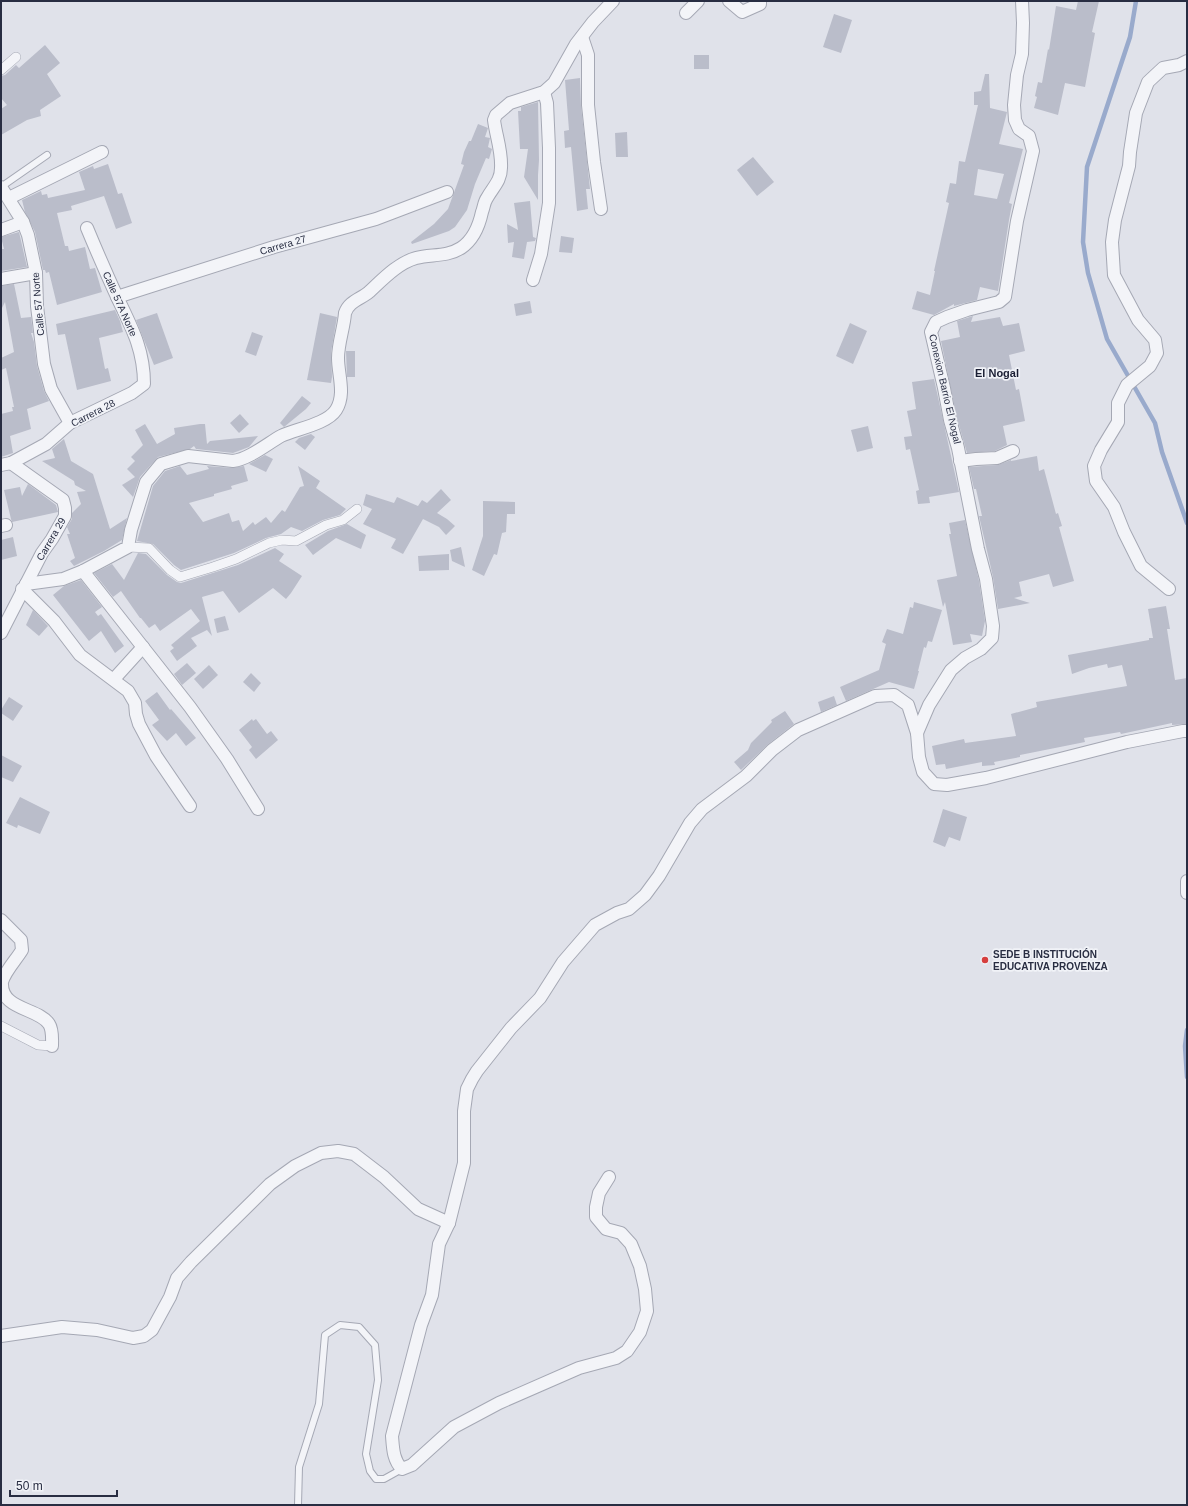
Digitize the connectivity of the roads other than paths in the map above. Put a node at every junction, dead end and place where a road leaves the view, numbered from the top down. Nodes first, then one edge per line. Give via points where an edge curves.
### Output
1 (613, 1) edge
2 (698, 1) edge
3 (729, 1) edge
4 (760, 1) edge
5 (1022, 1) edge
6 (686, 13) dead end
7 (582, 37) junction
8 (16, 57) dead end
9 (1187, 60) edge
10 (1, 70) edge
11 (544, 92) junction
12 (102, 152) dead end
13 (47, 155) dead end
14 (1, 187) edge
15 (447, 192) dead end
16 (9, 198) junction
17 (601, 208) dead end
18 (23, 222) junction
19 (87, 228) dead end
20 (1, 230) edge
21 (36, 272) junction
22 (1, 278) edge
23 (533, 280) dead end
24 (117, 297) junction
25 (144, 384) joint
26 (70, 423) junction
27 (1013, 451) dead end
28 (960, 461) junction
29 (6, 464) edge
30 (357, 509) dead end
31 (128, 547) junction
32 (83, 571) junction
33 (24, 587) junction
34 (1170, 589) dead end
35 (1, 633) edge
36 (144, 647) junction
37 (114, 679) junction
38 (1187, 731) edge
39 (917, 733) junction
40 (190, 806) dead end
41 (258, 809) dead end
42 (1187, 881) edge
43 (1187, 893) edge
44 (1, 920) edge
45 (1, 1026) edge
46 (52, 1046) joint
47 (609, 1177) dead end
48 (449, 1223) junction
49 (1, 1336) edge
50 (402, 1469) junction
51 (298, 1505) edge

1 - 7 street
2 - 6 street
3 - 4 street via 742,12 760,4
5 - 28 street, Conexion Barrio El Nogal via 1022,38 1015,120 1020,129 1029,136 1033,151 1017,221 1005,297 999,302 967,310 936,322 931,332
7 - 11 street via 571,51 554,83
7 - 17 street via 588,55 588,105
8 - 10 street
9 - 34 street via 1179,65 1163,68 1148,82 1136,113 1129,166 1112,242 1114,275 1138,320 1154,340 1157,353 1150,366 1127,385 1118,403 1118,422 1094,466 1096,481 1114,507 1141,566
11 - 23 street via 549,148 549,203 543,245
11 - 31 street via 510,103 496,115 494,120 501,170 498,182 487,198 478,226 470,240 450,253 416,258 404,263 347,307 338,358 342,386 336,410 325,419 282,436 238,461 188,456 161,464 146,482
12 - 16 street
13 - 14 lane
14 - 16 street, Calle 57 Norte
15 - 24 street, Carrera 27 via 376,219 274,247
16 - 18 street, Calle 57 Norte
18 - 20 street
18 - 21 street, Calle 57 Norte
19 - 24 street, Calle 57A Norte
21 - 22 street
21 - 26 street, Calle 57 Norte via 44,364 51,389
24 - 25 street, Calle 57A Norte via 140,350
25 - 26 street, Carrera 28 via 132,393
26 - 29 street, Carrera 28 via 46,444
27 - 28 street via 997,458
28 - 39 street, Conexion Barrio El Nogal via 991,607 992,638 951,670 929,705
29 - 33 street, Carrera 29 via 58,496 66,508 65,516
30 - 31 street via 343,520 326,525 296,541 282,540 269,543 236,559 180,577 149,548
31 - 32 street
32 - 33 street via 63,580
32 - 36 street
33 - 35 street, Carrera 29
33 - 37 street via 80,655
36 - 37 street
36 - 41 street via 227,759
37 - 40 street via 128,691 135,703 139,724 156,756
38 - 39 street via 1127,742 1042,765 947,785 934,784 923,772
39 - 48 street via 908,706 894,695 875,696 798,730 772,750 746,776 702,809 690,823 645,895 629,908 595,925 563,962 540,998 511,1028 472,1079 467,1089 464,1111 464,1163
42 - 43 street
44 - 46 street via 20,940 22,950 2,982 3,994 10,1002 42,1018 50,1025
45 - 46 street via 38,1045
47 - 50 street via 599,1193 596,1217 606,1229 621,1233 631,1244 640,1266 645,1289 645,1318 640,1332 627,1352 616,1358 578,1368 498,1403 454,1427 412,1465
48 - 49 street via 418,1209 384,1177 354,1154 338,1151 321,1152 294,1166 270,1184 196,1258 177,1278 152,1330 144,1336 133,1338 97,1330 62,1327
48 - 50 street via 439,1244 432,1296 421,1325 392,1436 397,1464
50 - 51 lane via 384,1479 376,1479 370,1471 366,1454 378,1380 374,1345 359,1327 340,1325 325,1335 318,1404 298,1467

